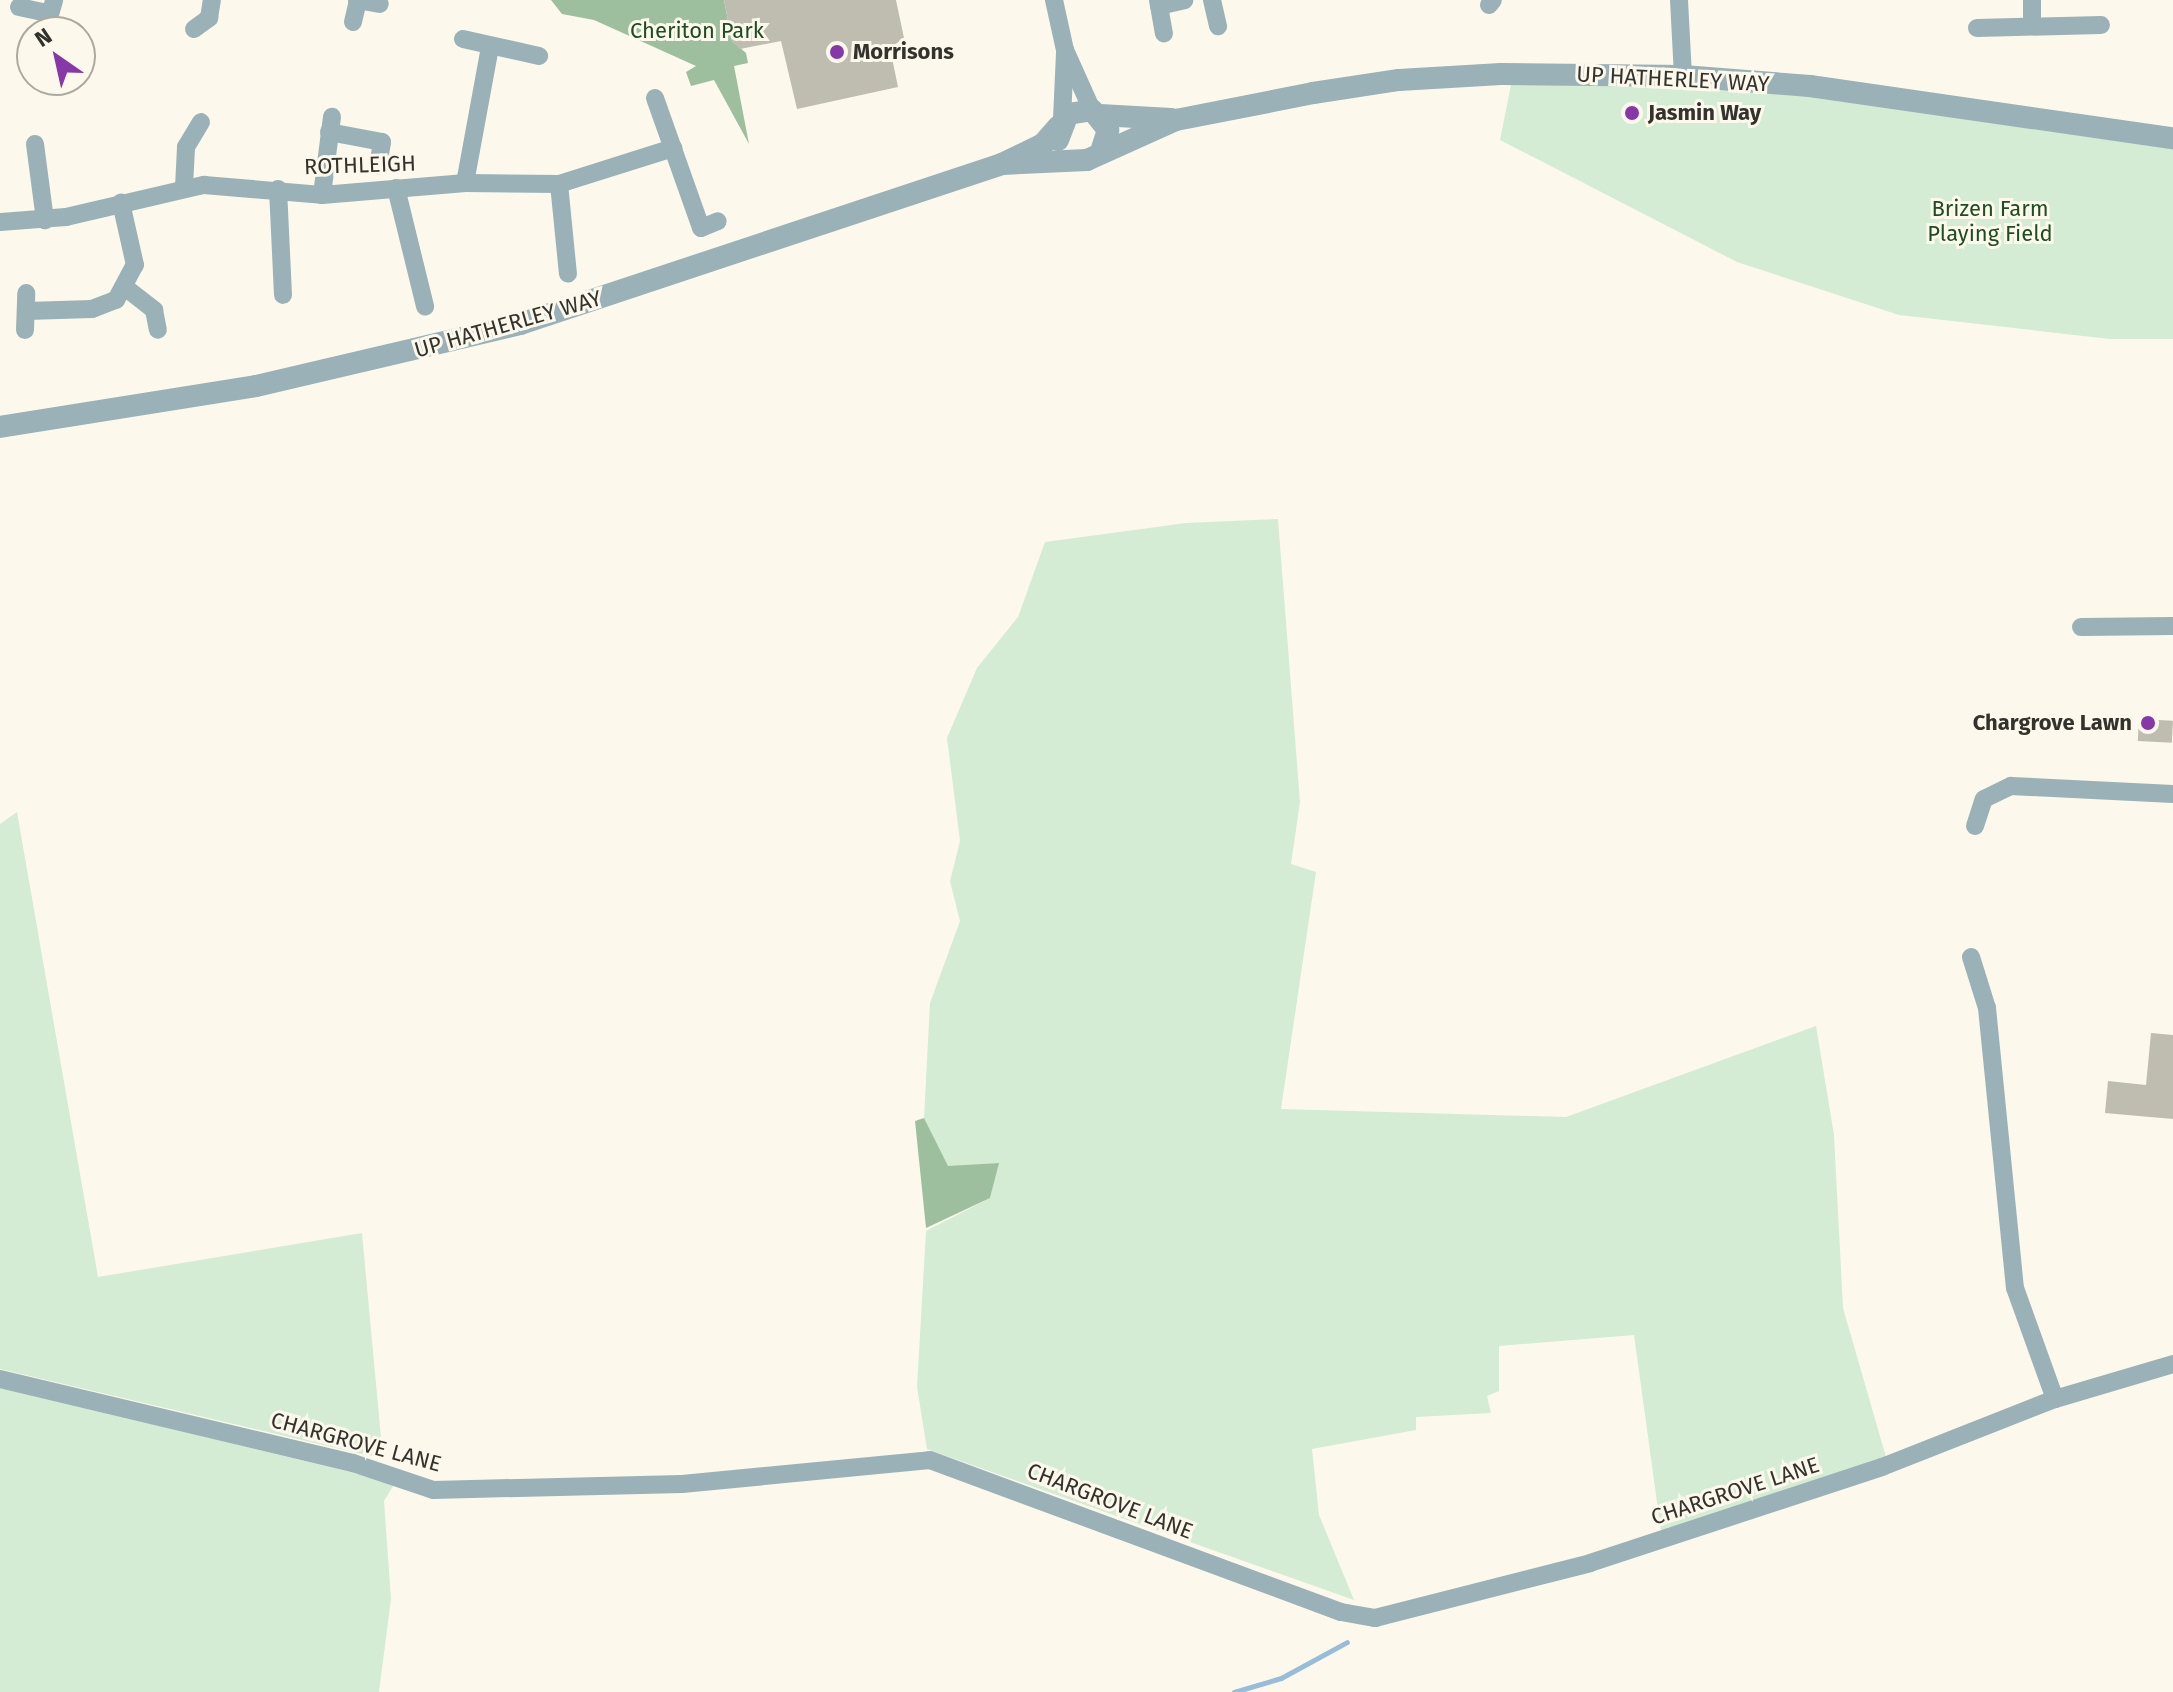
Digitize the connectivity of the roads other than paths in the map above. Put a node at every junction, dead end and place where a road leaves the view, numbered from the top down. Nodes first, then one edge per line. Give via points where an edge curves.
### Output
1 (358, 0) edge
2 (1054, 0) edge
3 (1184, 0) edge
4 (1212, 0) edge
5 (1679, 0) edge
6 (2032, 0) edge
7 (1158, 3) edge
8 (380, 4) dead end
9 (19, 7) dead end
10 (49, 15) edge
11 (353, 22) dead end
12 (2101, 25) dead end
13 (1218, 26) dead end
14 (2032, 26) junction
15 (1977, 28) dead end
16 (1164, 33) dead end
17 (463, 39) dead end
18 (490, 47) junction
19 (1065, 50) junction
20 (539, 56) dead end
21 (1683, 76) junction
22 (655, 98) dead end
23 (1096, 113) junction
24 (1176, 120) junction
25 (201, 122) dead end
26 (1060, 123) junction
27 (2172, 138) edge
28 (35, 144) dead end
29 (673, 148) junction
30 (1101, 152) junction
31 (1078, 159) junction
32 (1002, 164) junction
33 (378, 166) dead end
34 (465, 183) junction
35 (559, 184) junction
36 (184, 187) junction
37 (396, 188) junction
38 (278, 189) junction
39 (322, 195) junction
40 (121, 203) junction
41 (45, 220) junction
42 (718, 221) dead end
43 (0, 222) edge
44 (568, 274) dead end
45 (299, 275) dead end
46 (280, 276) junction
47 (126, 288) junction
48 (283, 295) dead end
49 (425, 306) dead end
50 (25, 330) dead end
51 (158, 330) dead end
52 (0, 427) edge
53 (2173, 626) edge
54 (2081, 627) dead end
55 (2173, 794) edge
56 (1975, 826) dead end
57 (1971, 957) dead end
58 (2173, 1364) edge
59 (0, 1379) edge
60 (2055, 1399) junction

1 - 8 street
1 - 11 street
2 - 19 street
3 - 7 street
4 - 13 street
5 - 21 street
6 - 14 street
7 - 16 street
9 - 10 street
12 - 14 street via 2063,30
14 - 15 street
17 - 18 street
18 - 20 street
18 - 34 street
19 - 23 street
19 - 26 street
21 - 24 street, UP HATHERLEY WAY via 1399,80
21 - 27 street, UP HATHERLEY WAY via 1810,86
22 - 29 street
23 - 24 street, UP HATHERLEY WAY
23 - 26 street
23 - 30 street via 1109,134
24 - 30 street, UP HATHERLEY WAY
25 - 36 street via 186,147
26 - 31 street via 1060,146
26 - 32 street, UP HATHERLEY WAY via 1043,144
28 - 41 street
29 - 35 street, ROTHLEIGH
29 - 42 street via 701,228
30 - 31 street
31 - 32 street, UP HATHERLEY WAY
32 - 52 street, UP HATHERLEY WAY via 520,324 256,386
33 - 39 street via 382,142 330,125
34 - 35 street, ROTHLEIGH
34 - 37 street, ROTHLEIGH
35 - 44 street
36 - 38 street, ROTHLEIGH
36 - 40 street, ROTHLEIGH
37 - 39 street, ROTHLEIGH
37 - 49 street
38 - 39 street, ROTHLEIGH
38 - 46 street
40 - 41 street, ROTHLEIGH
40 - 47 street via 135,255
41 - 43 street, ROTHLEIGH
45 - 46 street
46 - 48 street
47 - 50 street via 100,307 26,302
47 - 51 street via 154,310
53 - 54 street
55 - 56 street via 2011,786 1984,799
57 - 60 street via 1987,1008 2015,1288
58 - 60 street, CHARGROVE LANE
59 - 60 street, CHARGROVE LANE via 353,1463 433,1490 682,1484 930,1460 1341,1612 1375,1618 1504,1587 1752,1511

